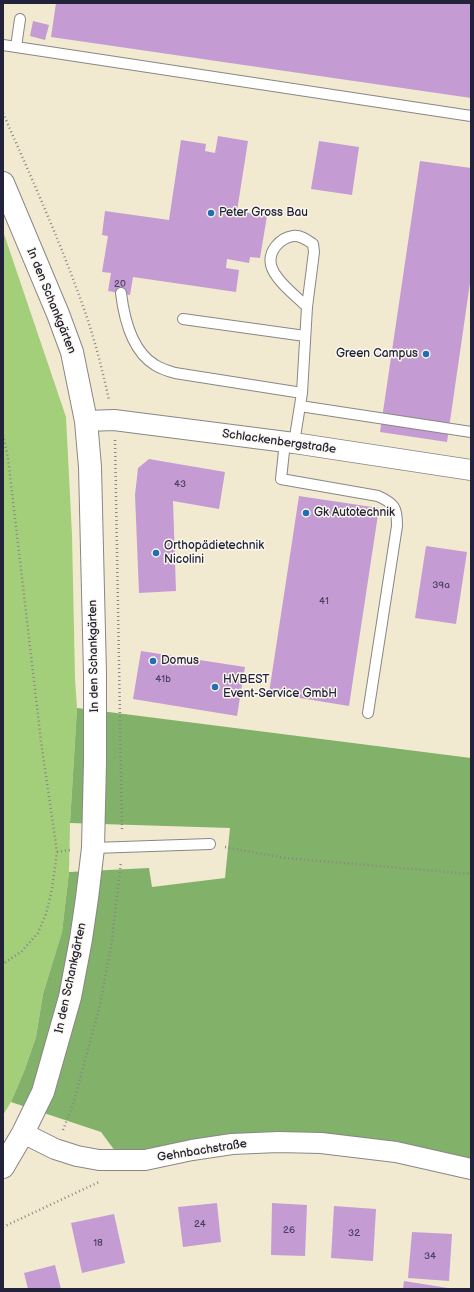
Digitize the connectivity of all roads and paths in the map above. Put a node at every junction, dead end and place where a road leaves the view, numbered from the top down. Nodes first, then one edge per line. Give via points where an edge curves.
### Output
1 (20, 19) dead end
2 (3, 45) edge
3 (16, 47) junction
4 (471, 116) edge
5 (3, 183) edge
6 (121, 293) dead end
7 (307, 307) junction
8 (183, 319) dead end
9 (305, 336) junction
10 (302, 393) junction
11 (300, 406) junction
12 (86, 421) junction
13 (471, 432) edge
14 (3, 436) edge
15 (289, 442) junction
16 (471, 470) edge
17 (368, 713) dead end
18 (210, 844) joint
19 (93, 848) junction
20 (471, 874) edge
21 (3, 964) edge
22 (23, 1133) junction
23 (3, 1167) edge
24 (471, 1169) edge
25 (104, 1180) dead end
26 (3, 1227) edge

1 - 3 lane
2 - 3 lane
3 - 4 lane
5 - 12 street, In den Schankgärten via 72,352
6 - 10 lane via 125,318 137,347 154,365 175,372
7 - 7 lane via 280,281 271,265 270,256 276,245 285,238 305,238 313,244
7 - 9 lane
8 - 9 lane
9 - 10 lane
10 - 11 lane
11 - 13 lane
11 - 15 lane
12 - 15 street, Schlackenbergstraße via 114,420
12 - 19 street, In den Schankgärten via 90,467 95,666
14 - 21 path via 8,458 41,741 57,852 51,895 38,933 22,951
15 - 16 street, Schlackenbergstraße
15 - 17 lane via 281,480 378,496 392,502 397,512
18 - 19 lane
18 - 20 path via 285,858
19 - 22 street, In den Schankgärten via 81,939 70,997 43,1092
22 - 23 street
22 - 24 street, Gehnbachstraße via 55,1149 99,1160 145,1160 232,1144 321,1143 396,1152
25 - 26 path

